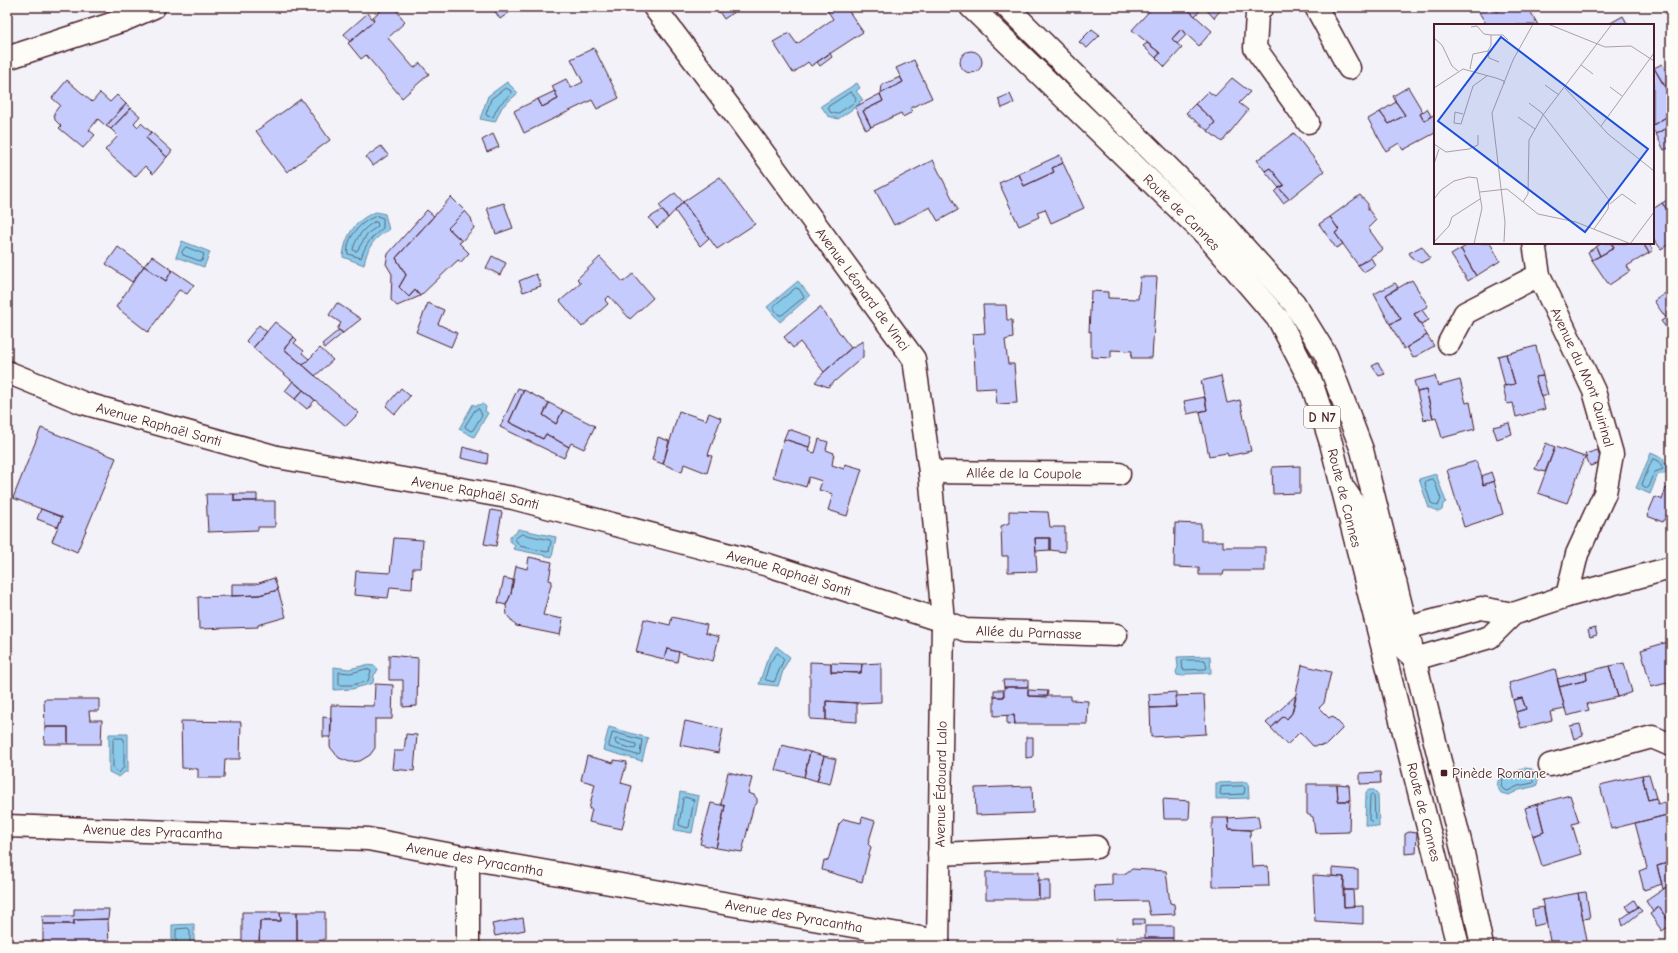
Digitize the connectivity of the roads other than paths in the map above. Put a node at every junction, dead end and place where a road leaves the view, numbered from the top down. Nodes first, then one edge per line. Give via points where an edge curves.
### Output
1 (154, 7) edge
2 (654, 7) edge
3 (971, 7) edge
4 (1007, 7) edge
5 (1262, 7) edge
6 (1316, 7) edge
7 (7, 58) edge
8 (1349, 68) dead end
9 (1308, 122) dead end
10 (1534, 244) edge
11 (1539, 275) junction
12 (1450, 343) dead end
13 (7, 372) edge
14 (930, 472) junction
15 (1119, 474) dead end
16 (1342, 487) junction
17 (1671, 568) edge
18 (1567, 596) junction
19 (1514, 614) junction
20 (943, 621) junction
21 (1116, 635) dead end
22 (1408, 644) junction
23 (1397, 704) junction
24 (1671, 745) edge
25 (1550, 765) dead end
26 (7, 826) edge
27 (1096, 847) dead end
28 (940, 854) junction
29 (468, 858) junction
30 (938, 943) edge
31 (468, 946) edge
32 (1458, 946) edge
33 (1482, 946) edge

1 - 7 street via 124,20
2 - 14 street, Avenue Léonard de Vinci via 914,359
3 - 16 street, Route de Cannes / D N7 via 1206,235 1279,320 1312,384
4 - 22 street, Route de Cannes / D N7 via 1206,205 1294,303 1326,355 1362,450
5 - 9 street via 1257,14 1255,48
6 - 8 street
10 - 11 street, Avenue du Mont Quirinal
11 - 12 street via 1465,313
11 - 18 street, Avenue du Mont Quirinal via 1594,391 1612,454 1605,493 1577,554
13 - 20 street, Avenue Raphaël Santi via 83,403 277,457 513,498 768,565
14 - 15 street, Allée de la Coupole
14 - 20 street, Avenue Léonard de Vinci
16 - 22 street via 1365,520 1391,624
16 - 23 street, Route de Cannes / D N7
17 - 18 street
18 - 19 street
19 - 22 street via 1481,608
19 - 22 street via 1490,637
20 - 21 street, Allée du Parnasse via 965,630
20 - 28 street, Avenue Édouard Lalo
22 - 23 street via 1396,679
22 - 33 street, Route de Cannes / D N7 via 1463,853
23 - 32 street, Route de Cannes / D N7
24 - 25 street via 1652,737
26 - 29 street, Avenue des Pyracantha via 368,839
27 - 28 street
28 - 30 street, Avenue Édouard Lalo
29 - 30 street, Avenue des Pyracantha
29 - 31 street

